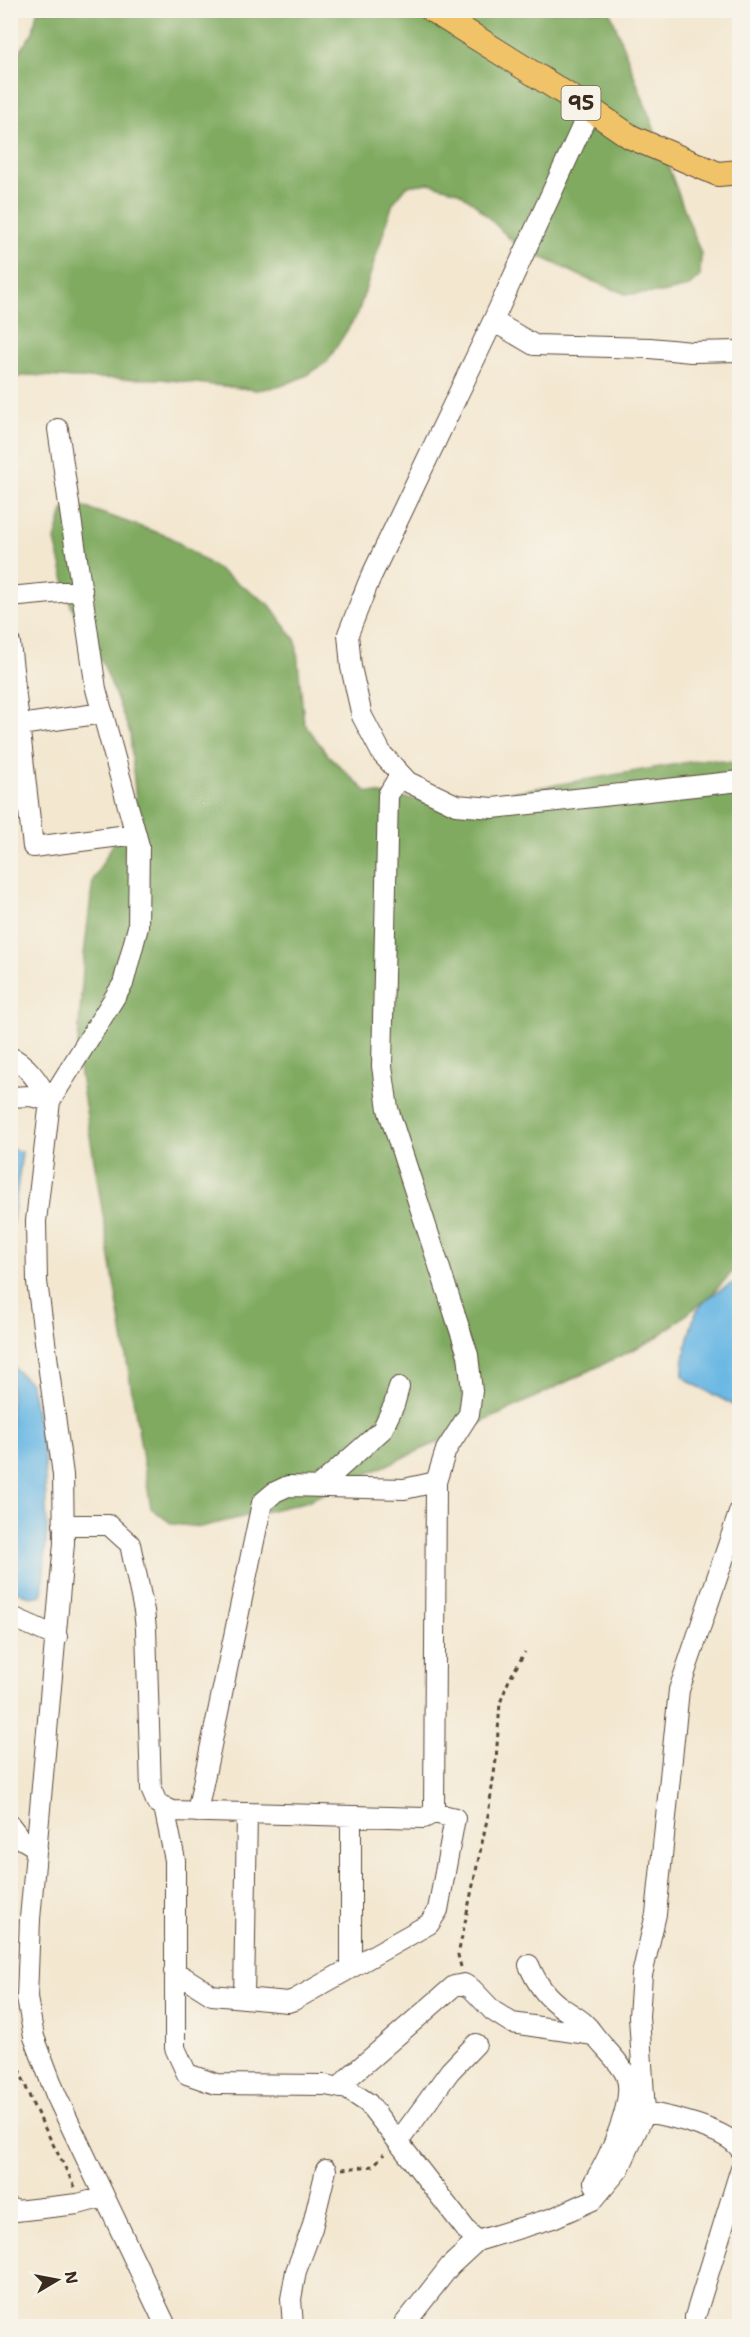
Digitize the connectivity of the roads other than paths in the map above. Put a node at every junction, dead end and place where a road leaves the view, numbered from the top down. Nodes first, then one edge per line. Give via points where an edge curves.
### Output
1 (432, 10) edge
2 (590, 108) junction
3 (740, 172) edge
4 (492, 321) junction
5 (740, 351) edge
6 (58, 429) dead end
7 (82, 590) junction
8 (10, 597) edge
9 (10, 643) edge
10 (103, 713) junction
11 (20, 725) junction
12 (400, 775) junction
13 (740, 782) edge
14 (136, 834) junction
15 (10, 1057) edge
16 (10, 1097) edge
17 (50, 1101) junction
18 (399, 1387) dead end
19 (436, 1482) junction
20 (318, 1487) junction
21 (740, 1510) edge
22 (63, 1525) junction
23 (10, 1616) edge
24 (57, 1636) junction
25 (164, 1807) junction
26 (197, 1812) junction
27 (247, 1813) junction
28 (434, 1813) junction
29 (351, 1816) junction
30 (10, 1826) edge
31 (36, 1848) junction
32 (529, 1965) dead end
33 (351, 1968) junction
34 (174, 1971) junction
35 (244, 1998) junction
36 (594, 2035) junction
37 (476, 2044) dead end
38 (340, 2088) junction
39 (645, 2112) junction
40 (389, 2144) junction
41 (740, 2149) edge
42 (326, 2170) road end
43 (740, 2171) edge
44 (598, 2194) junction
45 (104, 2197) junction
46 (10, 2208) edge
47 (477, 2241) junction
48 (166, 2326) edge
49 (294, 2326) edge
50 (403, 2326) edge
51 (695, 2326) edge

1 - 2 main road, 95
2 - 3 main road, 95 via 631,137 718,174
2 - 4 street
4 - 5 street via 534,345
4 - 12 street via 369,581 348,634 362,716 382,754
6 - 7 street
7 - 8 street
7 - 10 street
9 - 11 street
10 - 11 street
10 - 14 street
11 - 14 street via 33,847
12 - 13 street via 456,805 493,808
12 - 19 street via 388,795 382,1066 388,1109 468,1355 472,1391 469,1414 446,1450
14 - 17 street via 138,927 123,984
15 - 17 street via 37,1080
16 - 17 street via 31,1096
17 - 22 street via 36,1221 37,1282 63,1474
18 - 20 street via 382,1430
19 - 20 street via 404,1489
19 - 28 street
20 - 26 street via 288,1486 262,1503
21 - 39 street via 679,1690 656,1914 642,1975 639,2016
22 - 24 street
22 - 25 street via 109,1525 130,1544 146,1629 151,1789 157,1803
23 - 24 street
24 - 31 street
25 - 26 street
25 - 34 street via 176,1860
26 - 27 street
27 - 29 street
27 - 35 street
28 - 29 street via 424,1818
28 - 33 street via 455,1818 438,1910 429,1924
29 - 33 street
30 - 31 street
31 - 45 street via 27,1998 34,2037 56,2095
32 - 36 street via 545,1993 585,2021
33 - 35 street via 288,2002
34 - 35 street via 212,1995
34 - 38 street via 175,2048 188,2073 216,2084
36 - 38 street via 512,2023 493,2011 472,1989 464,1984 454,1986
36 - 44 street via 626,2075 629,2097 606,2163 594,2182
37 - 40 street
38 - 40 street via 368,2103
39 - 41 street via 719,2134
39 - 44 street via 619,2169
40 - 47 street
42 - 49 street via 312,2228 296,2271 291,2299
43 - 51 street
44 - 47 street via 593,2200 552,2218
45 - 46 street via 16,2211
45 - 48 street
47 - 50 street via 450,2266

